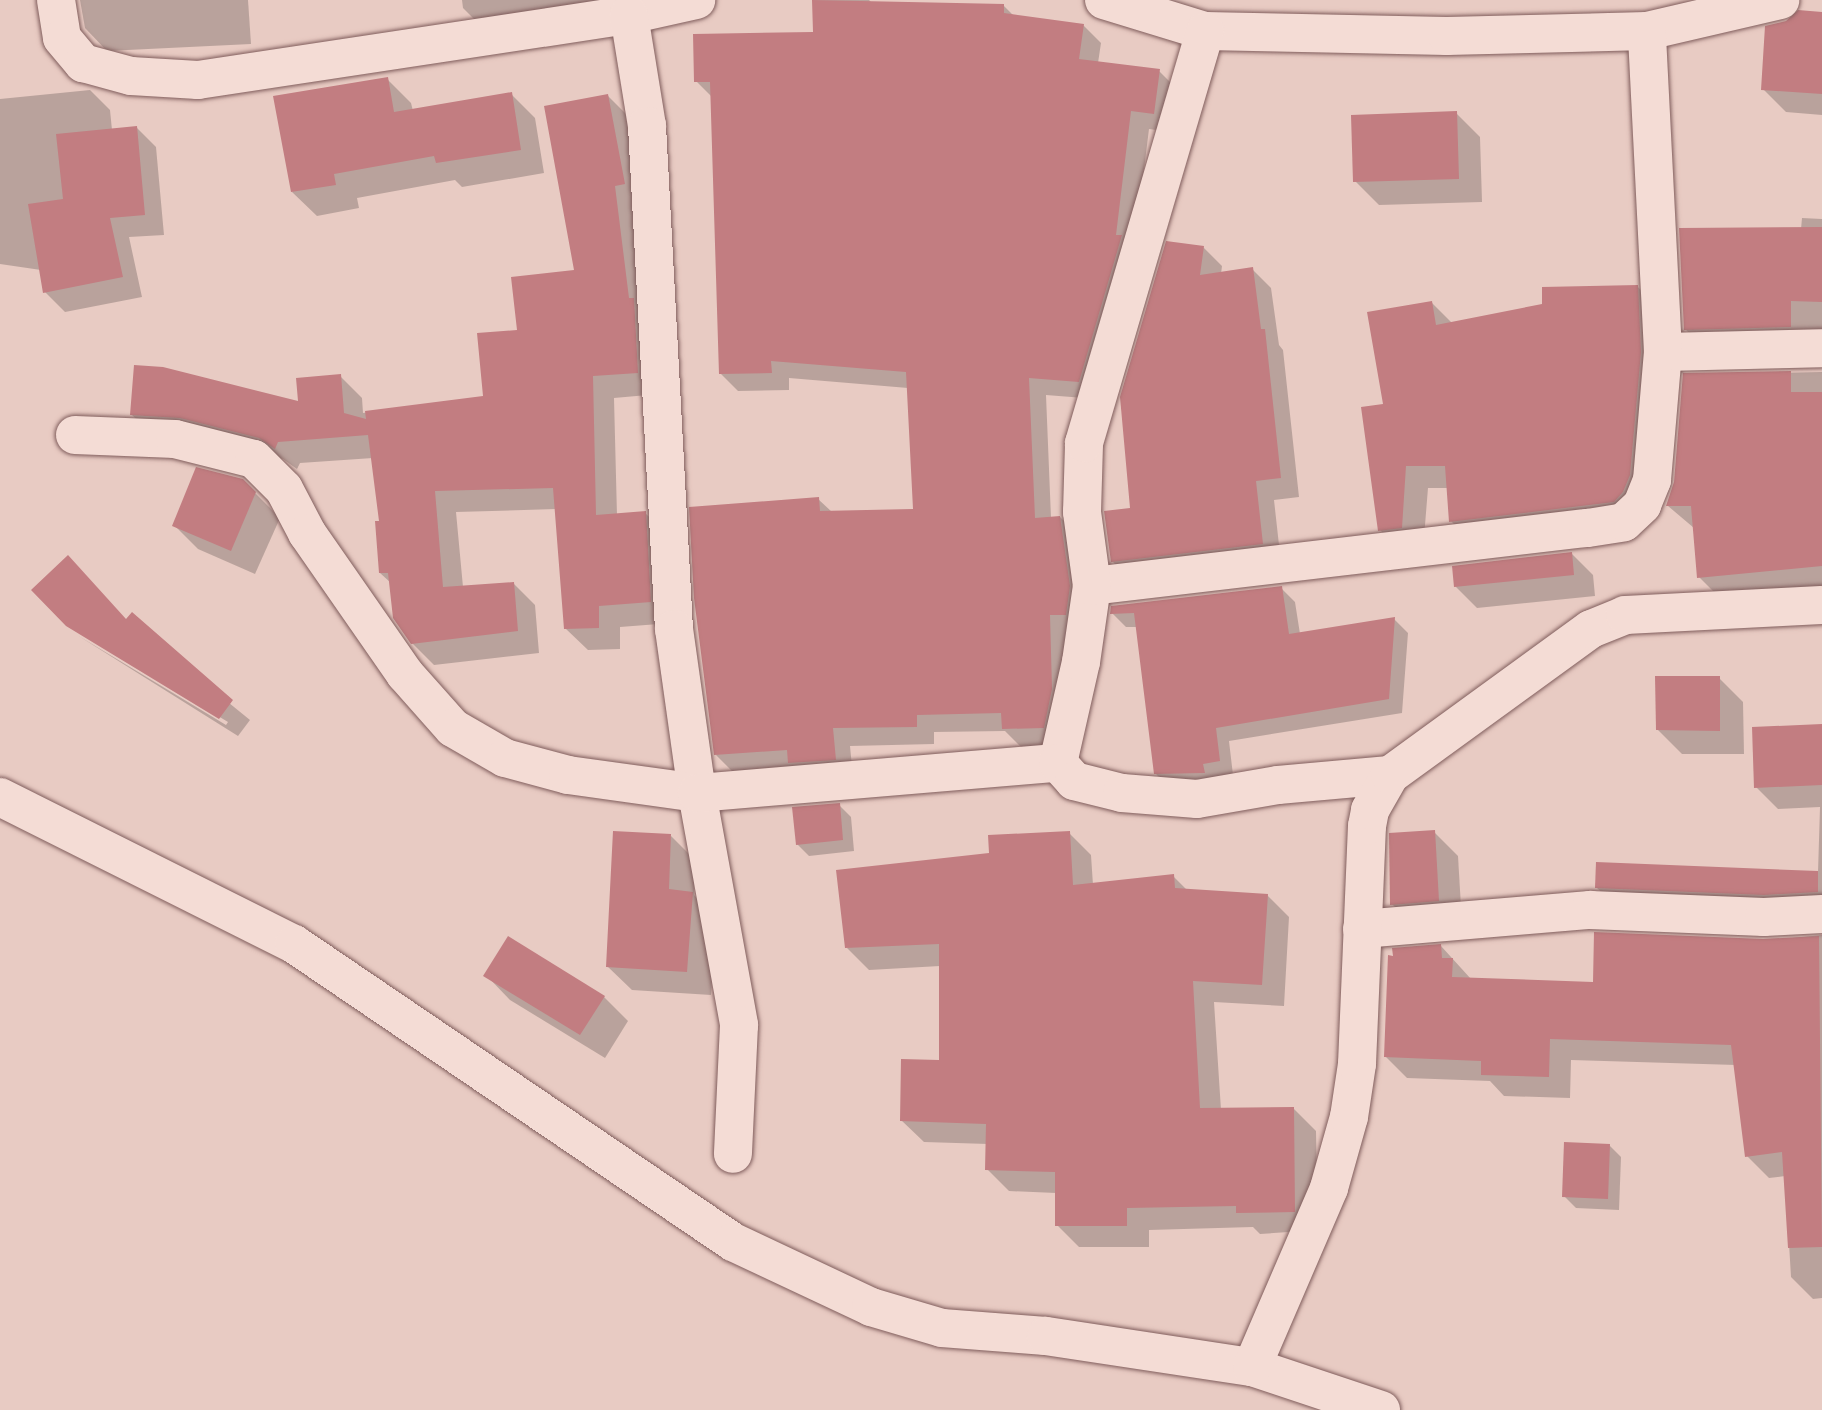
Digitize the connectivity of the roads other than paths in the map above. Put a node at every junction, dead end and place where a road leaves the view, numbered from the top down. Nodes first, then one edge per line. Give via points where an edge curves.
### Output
1 (56, 0) edge
2 (696, 0) edge
3 (1104, 0) edge
4 (1780, 0) edge
5 (629, 15) junction
6 (1205, 31) junction
7 (1647, 32) junction
8 (1822, 348) edge
9 (1663, 352) junction
10 (75, 435) dead end
11 (1092, 586) junction
12 (1822, 605) edge
13 (1058, 763) junction
14 (1390, 775) junction
15 (697, 793) junction
16 (0, 797) edge
17 (1822, 914) edge
18 (1363, 929) junction
19 (733, 1154) dead end
20 (1252, 1367) junction
21 (1381, 1410) edge

1 - 5 street via 62,38 83,63 131,76 198,80
2 - 5 street
3 - 6 street
4 - 7 street
5 - 15 street via 647,126 674,629
6 - 7 street via 1447,36
6 - 11 street via 1084,443 1082,512
7 - 9 street
8 - 9 street
9 - 11 street via 1652,480 1642,505 1624,522
10 - 15 street via 175,439 254,459 284,489 307,533 405,674 453,728 505,758 568,775
11 - 13 street via 1081,662
12 - 14 street via 1625,615 1591,629
13 - 14 street via 1074,781 1122,793 1197,799 1278,785
13 - 15 street
14 - 18 street via 1370,810 1367,826
15 - 19 street via 739,1025
16 - 20 street via 294,944 733,1242 871,1307 942,1328 1046,1336
17 - 18 street via 1764,917 1590,910
18 - 20 street via 1357,1064 1349,1116 1329,1188
20 - 21 street

